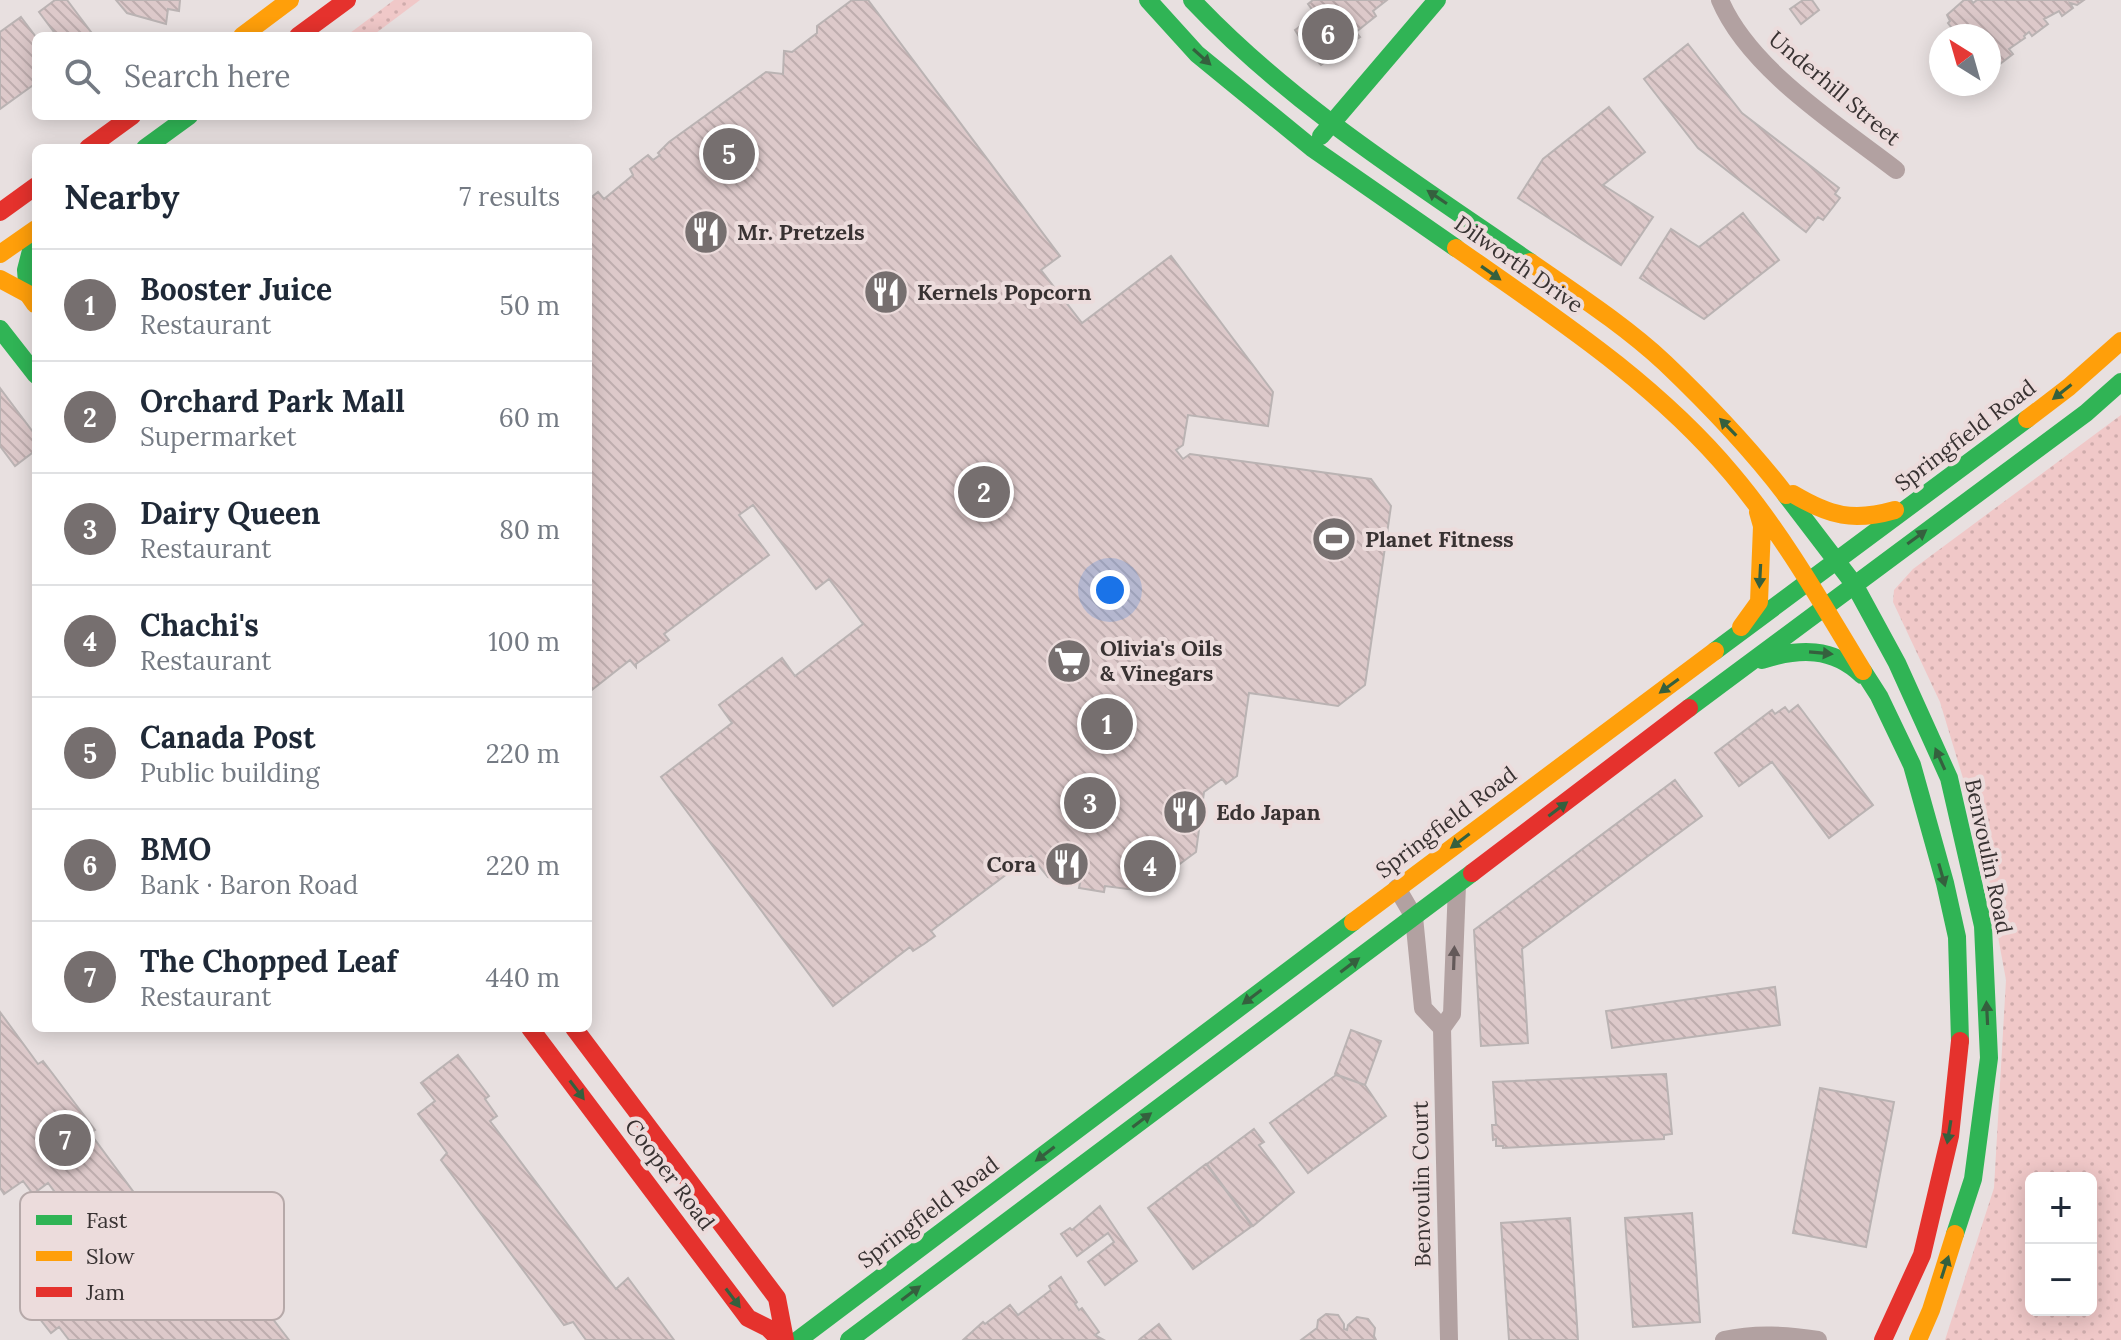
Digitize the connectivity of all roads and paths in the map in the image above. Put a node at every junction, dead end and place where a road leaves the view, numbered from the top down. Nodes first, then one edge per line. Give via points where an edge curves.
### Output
1 (290, 0) edge
2 (347, 0) edge
3 (1148, 0) edge
4 (1192, 0) edge
5 (1437, 0) edge
6 (1720, 0) edge
7 (247, 32) edge
8 (303, 32) edge
9 (126, 120) edge
10 (184, 120) edge
11 (1331, 125) junction
12 (94, 144) edge
13 (150, 144) edge
14 (1312, 148) junction
15 (1896, 170) dead end
16 (32, 173) edge
17 (12, 181) dead end
18 (32, 189) edge
19 (0, 212) edge
20 (32, 233) edge
21 (32, 243) edge
22 (0, 254) edge
23 (0, 279) edge
24 (32, 300) edge
25 (0, 330) edge
26 (2121, 341) edge
27 (32, 370) edge
28 (2121, 382) edge
29 (1780, 485) junction
30 (1914, 504) junction
31 (1755, 505) junction
32 (1838, 560) junction
33 (1809, 581) junction
34 (1854, 584) junction
35 (1825, 605) junction
36 (1732, 640) junction
37 (1748, 665) junction
38 (1879, 696) junction
39 (1457, 885) junction
40 (1397, 888) junction
41 (1414, 917) junction
42 (1442, 1028) junction
43 (533, 1032) edge
44 (577, 1032) edge
45 (782, 1340) edge
46 (798, 1340) edge
47 (849, 1340) edge
48 (1449, 1340) edge
49 (1724, 1340) edge
50 (1818, 1340) edge
51 (1883, 1340) edge
52 (1918, 1340) edge

1 - 7 main road
2 - 8 main road
3 -> 14 main road, Dilworth Drive via 1197,54
4 - 11 main road, Dilworth Drive via 1226,36
5 - 11 main road
6 - 15 street, Underhill Street via 1767,66
9 - 12 main road
10 - 13 main road
11 - 14 main road
29 -> 11 main road, Dilworth Drive via 1663,361 1591,304
14 -> 31 main road, Dilworth Drive via 1577,333 1661,401
16 - 17 main road
18 - 19 main road
20 - 22 main road
21 - 24 main road via 24,282
23 - 24 main road
25 - 27 main road
26 -> 30 main road, Springfield Road
34 -> 28 main road
29 - 30 main road via 1812,506 1844,517 1867,519
29 - 32 main road, Dilworth Drive
30 - 32 main road, Springfield Road
31 - 33 main road, Dilworth Drive
31 -> 36 main road via 1762,526 1759,602
32 - 33 main road, Springfield Road
32 - 34 main road, Dilworth Drive
33 - 35 main road, Dilworth Drive
33 - 36 main road, Springfield Road
34 - 35 main road
52 -> 34 main road, Benvoulin Road via 1973,1179 1989,1058 1983,926 1949,778
35 - 37 main road
35 - 38 main road
36 -> 40 main road, Springfield Road
37 -> 38 main road via 1784,652 1834,654 1854,666
39 -> 37 main road
38 -> 51 main road via 1912,765 1945,883 1957,937 1960,1044 1950,1136 1922,1255
39 - 41 main road
42 -> 39 street, Benvoulin Court via 1452,1014
40 - 41 street
40 -> 46 main road, Springfield Road
41 - 42 street via 1423,1008
47 -> 41 main road
42 - 48 street, Benvoulin Court
43 -> 45 main road, Cooper Road via 748,1318
44 - 45 main road, Cooper Road via 777,1298
49 - 50 street via 1788,1335

